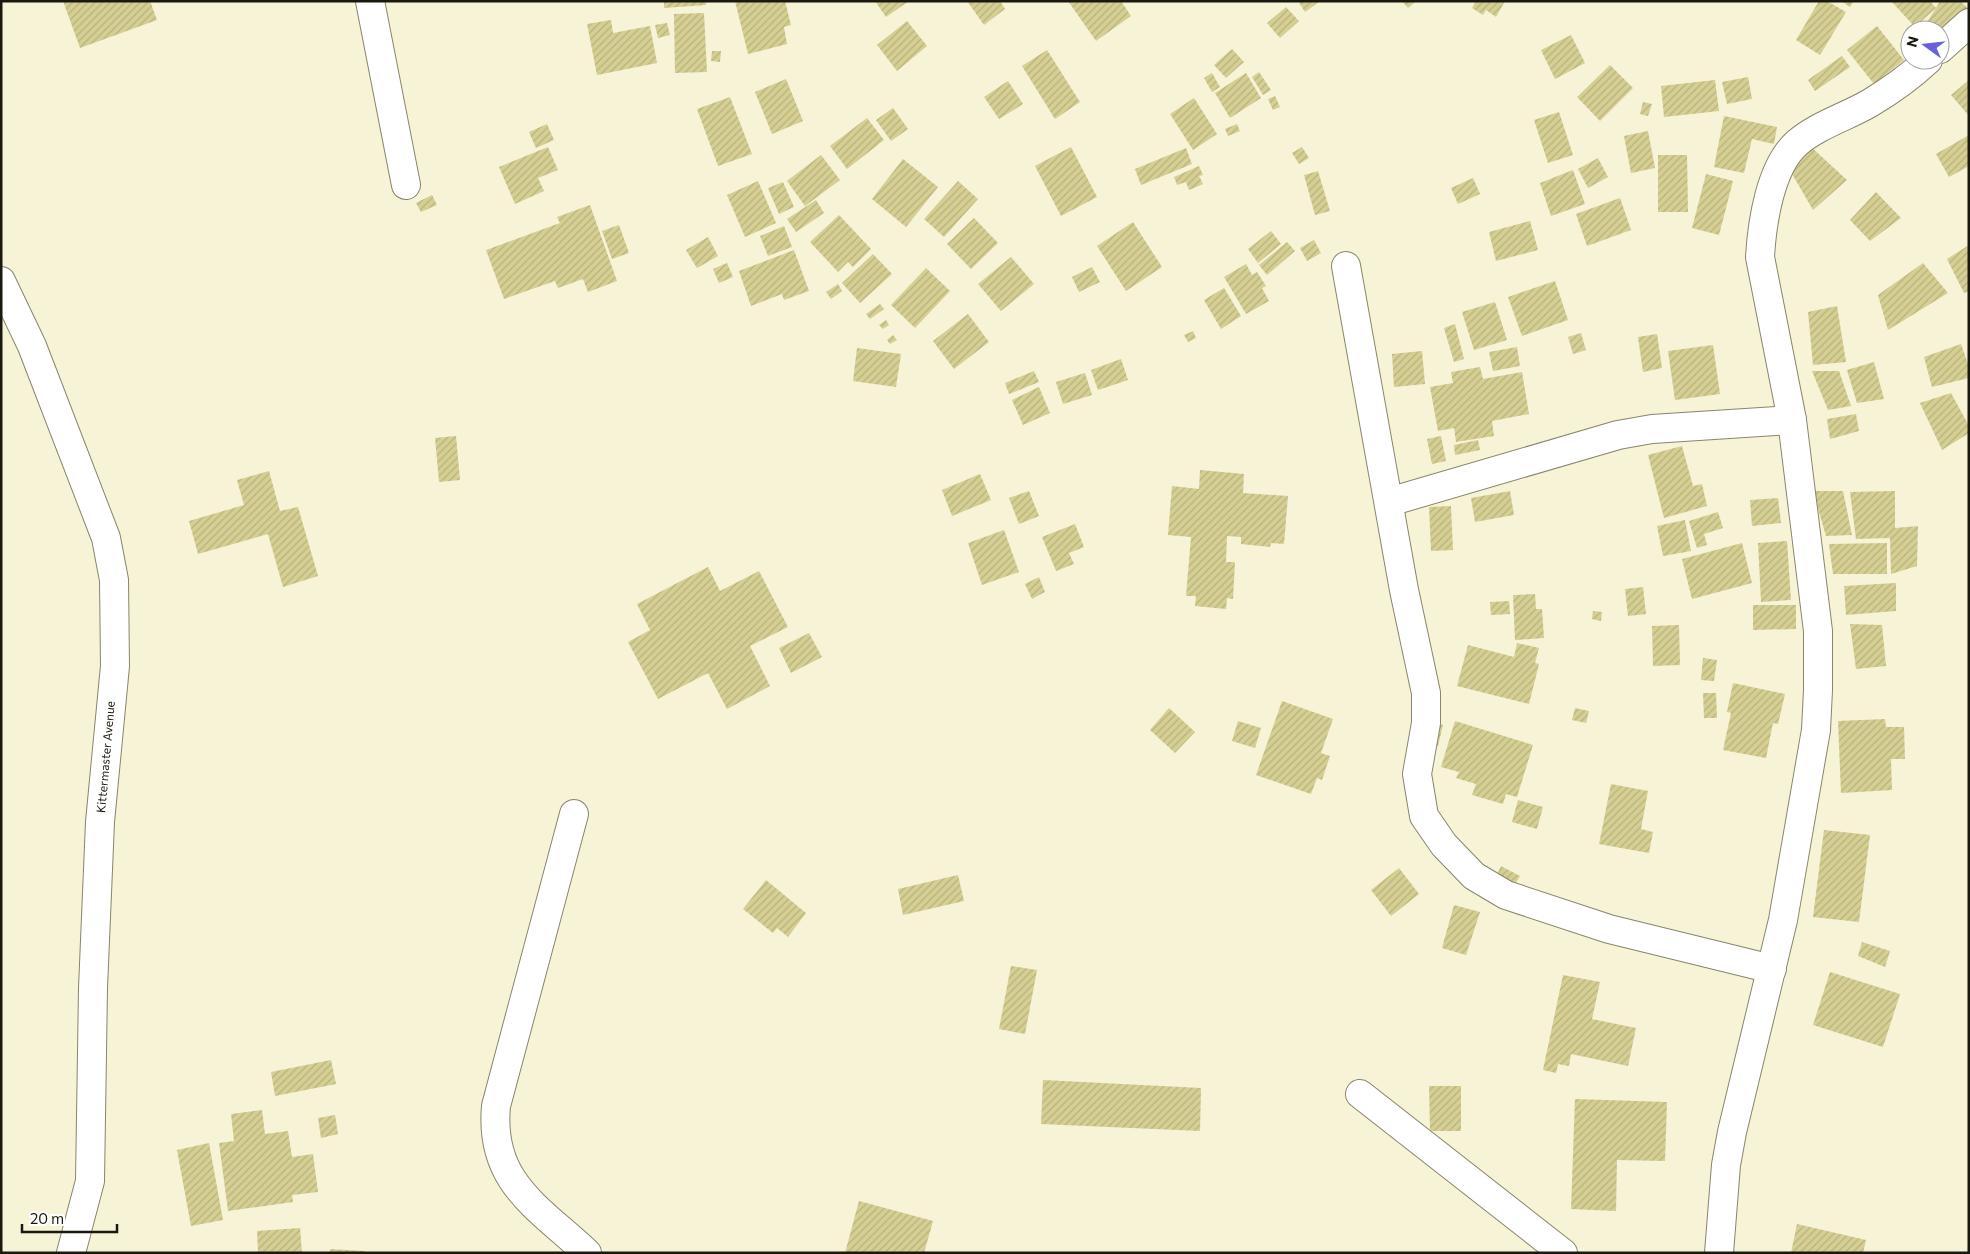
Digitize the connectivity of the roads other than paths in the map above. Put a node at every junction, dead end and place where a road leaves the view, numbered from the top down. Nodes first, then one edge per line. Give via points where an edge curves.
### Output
1 (370, 1) edge
2 (1969, 23) edge
3 (1950, 40) edge
4 (1915, 70) edge
5 (406, 184) dead end
6 (1346, 266) dead end
7 (1, 281) edge
8 (1792, 420) junction
9 (1388, 502) junction
10 (574, 814) dead end
11 (1772, 969) junction
12 (1360, 1094) dead end
13 (71, 1253) edge
14 (587, 1253) edge
15 (1563, 1253) edge
16 (1719, 1253) edge

1 - 5 street
2 - 3 street
4 - 8 street via 1870,103 1796,144 1783,161 1771,192 1761,233 1760,257
6 - 9 street
7 - 13 street, Kittermaster Avenue via 32,346 106,538 114,580 115,666 100,822 93,978 90,1181
8 - 9 street via 1652,429 1618,435
8 - 11 street via 1818,631 1816,730
9 - 11 street via 1426,693 1426,723 1418,783 1424,816 1444,845 1474,876 1506,895 1609,929
10 - 14 street via 496,1106 494,1127 502,1162 516,1189
11 - 16 street via 1730,1140
12 - 15 street

